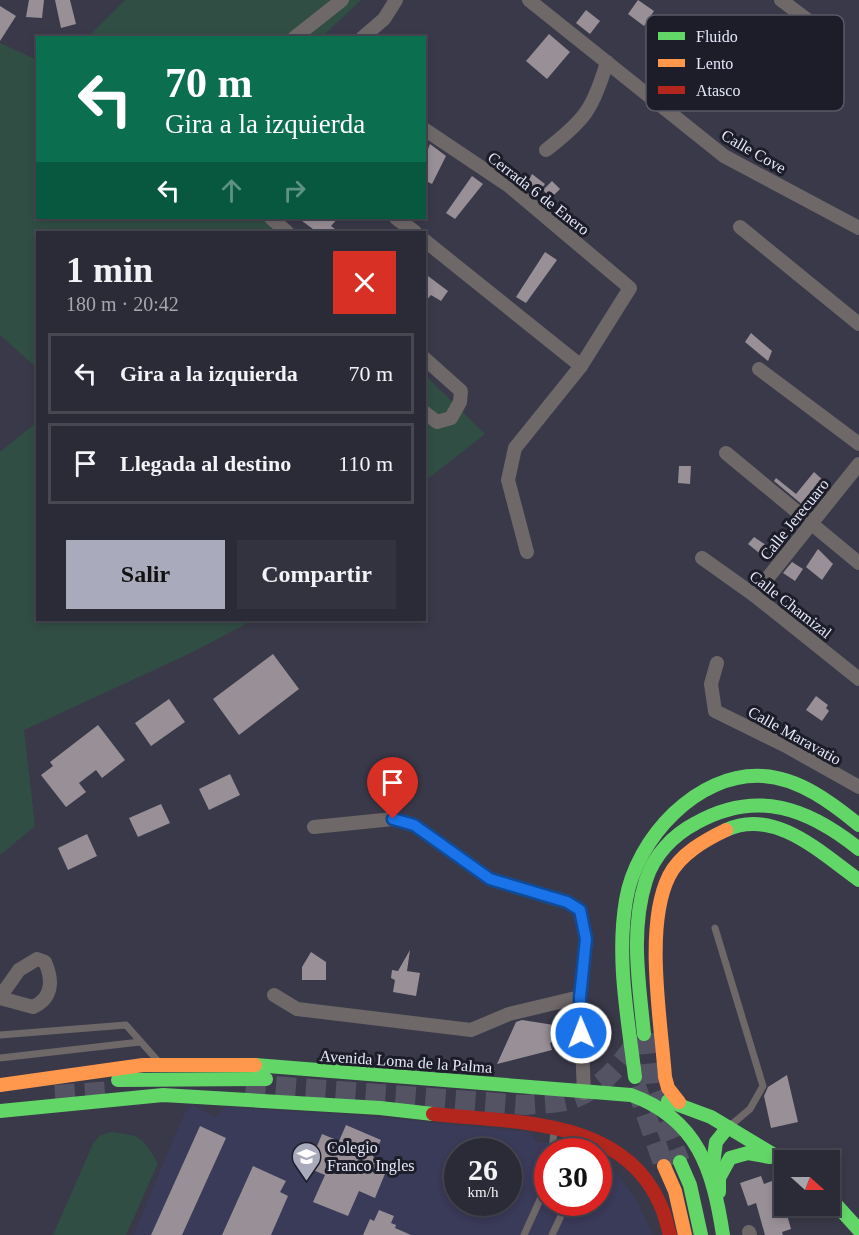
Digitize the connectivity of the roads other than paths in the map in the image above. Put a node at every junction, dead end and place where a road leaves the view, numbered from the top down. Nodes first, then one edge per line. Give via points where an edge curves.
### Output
1 (342, 0) edge
2 (396, 0) edge
3 (529, 0) edge
4 (781, 0) edge
5 (801, 15) edge
6 (297, 36) edge
7 (364, 36) edge
8 (607, 62) junction
9 (646, 93) edge
10 (668, 111) edge
11 (426, 130) edge
12 (546, 150) dead end
13 (272, 219) edge
14 (397, 219) edge
15 (740, 227) dead end
16 (859, 228) edge
17 (286, 231) edge
18 (414, 231) edge
19 (426, 242) edge
20 (859, 324) edge
21 (426, 360) edge
22 (581, 366) junction
23 (759, 369) dead end
24 (426, 414) edge
25 (859, 444) edge
26 (726, 453) dead end
27 (859, 464) edge
28 (811, 524) junction
29 (527, 552) dead end
30 (702, 558) dead end
31 (859, 563) edge
32 (754, 595) junction
33 (717, 663) dead end
34 (859, 679) edge
35 (859, 787) edge
36 (859, 825) edge
37 (314, 827) dead end
38 (859, 849) edge
39 (859, 866) edge
40 (859, 880) edge
41 (715, 928) dead end
42 (274, 995) dead end
43 (580, 997) junction
44 (648, 1008) dead end
45 (630, 1030) junction
46 (644, 1034) tunnel mouth
47 (0, 1035) edge
48 (140, 1042) junction
49 (627, 1056) dead end
50 (0, 1058) edge
51 (161, 1064) junction
52 (62, 1076) junction
53 (635, 1077) tunnel mouth
54 (291, 1079) dead end
55 (0, 1084) edge
56 (584, 1093) junction
57 (410, 1094) junction
58 (55, 1095) tunnel mouth
59 (647, 1099) junction
60 (0, 1102) edge
61 (679, 1102) junction
62 (0, 1111) edge
63 (728, 1127) junction
64 (554, 1128) junction
65 (587, 1136) joint
66 (553, 1138) edge
67 (774, 1155) edge
68 (774, 1158) edge
69 (680, 1161) tunnel mouth
70 (664, 1166) tunnel mouth
71 (712, 1175) junction
72 (719, 1209) junction
73 (840, 1209) edge
74 (534, 1213) edge
75 (561, 1216) edge
76 (859, 1230) edge
77 (524, 1235) edge
78 (552, 1235) edge
79 (670, 1235) edge
80 (685, 1235) edge
81 (701, 1235) edge
82 (723, 1235) edge

1 - 6 street
2 - 7 street via 384,19
3 - 8 street, Calle Cove
4 - 5 street
8 - 9 street, Calle Cove
8 - 12 street via 595,100 577,126
10 - 16 street, Calle Cove via 724,156
11 - 22 street, Cerrada 6 de Enero via 509,186 630,288
13 - 17 street
14 - 18 street
15 - 20 street
19 - 22 street
21 - 24 street via 461,391 451,418 437,422
22 - 29 street via 529,428 509,465 508,480
23 - 25 street
26 - 28 street
27 - 28 street, Calle Jerecuaro
28 - 31 street
28 - 32 street, Calle Jerecuaro
30 - 32 street, Calle Chamizal
32 - 34 street, Calle Chamizal
33 - 35 street, Calle Maravatio via 711,684 715,711
36 - 45 main road via 826,798 762,776 721,783 676,808 645,845 626,898 622,946
37 - 43 street via 393,819 414,825 490,879 567,902 580,910 586,939
38 - 46 main road via 831,826 772,804 743,803 708,814 667,842 647,877 634,936
39 - 44 main road via 790,821 765,814 718,821 695,834 672,854 658,875 650,901 645,930
40 - 61 main road via 784,828 758,825 732,827 709,838 689,852 670,874 657,909 657,957 665,1077
41 - 63 lane via 763,1086 750,1109
42 - 43 street via 297,1009 471,1030 509,1014
43 - 56 street
45 - 49 main road
45 - 53 main road
47 - 48 lane via 126,1025
48 - 50 lane
48 - 51 lane
51 - 52 main road, Avenida Loma de la Palma
51 - 57 main road, Avenida Loma de la Palma via 254,1066
52 - 54 main road via 92,1080
52 - 55 main road, Avenida Loma de la Palma
56 - 57 main road, Avenida Loma de la Palma
56 - 59 main road, Avenida Loma de la Palma
57 - 62 main road, Avenida Loma de la Palma via 250,1098 163,1095
57 - 64 main road, Avenida Loma de la Palma
58 - 60 main road
59 - 61 main road
59 - 71 main road, Avenida Loma de la Palma via 673,1115 687,1130
61 - 63 main road
63 - 67 main road
63 - 71 main road via 716,1142
64 - 65 main road, Avenida Loma de la Palma
64 - 66 lane
65 - 79 main road, Avenida Loma de la Palma via 610,1146 633,1164 660,1203
68 - 72 main road via 748,1153 730,1158 718,1178
69 - 81 main road via 690,1185
70 - 80 main road via 675,1191
71 - 72 main road, Avenida Loma de la Palma
72 - 82 main road, Avenida Loma de la Palma
73 - 76 main road
74 - 77 lane
75 - 78 lane

